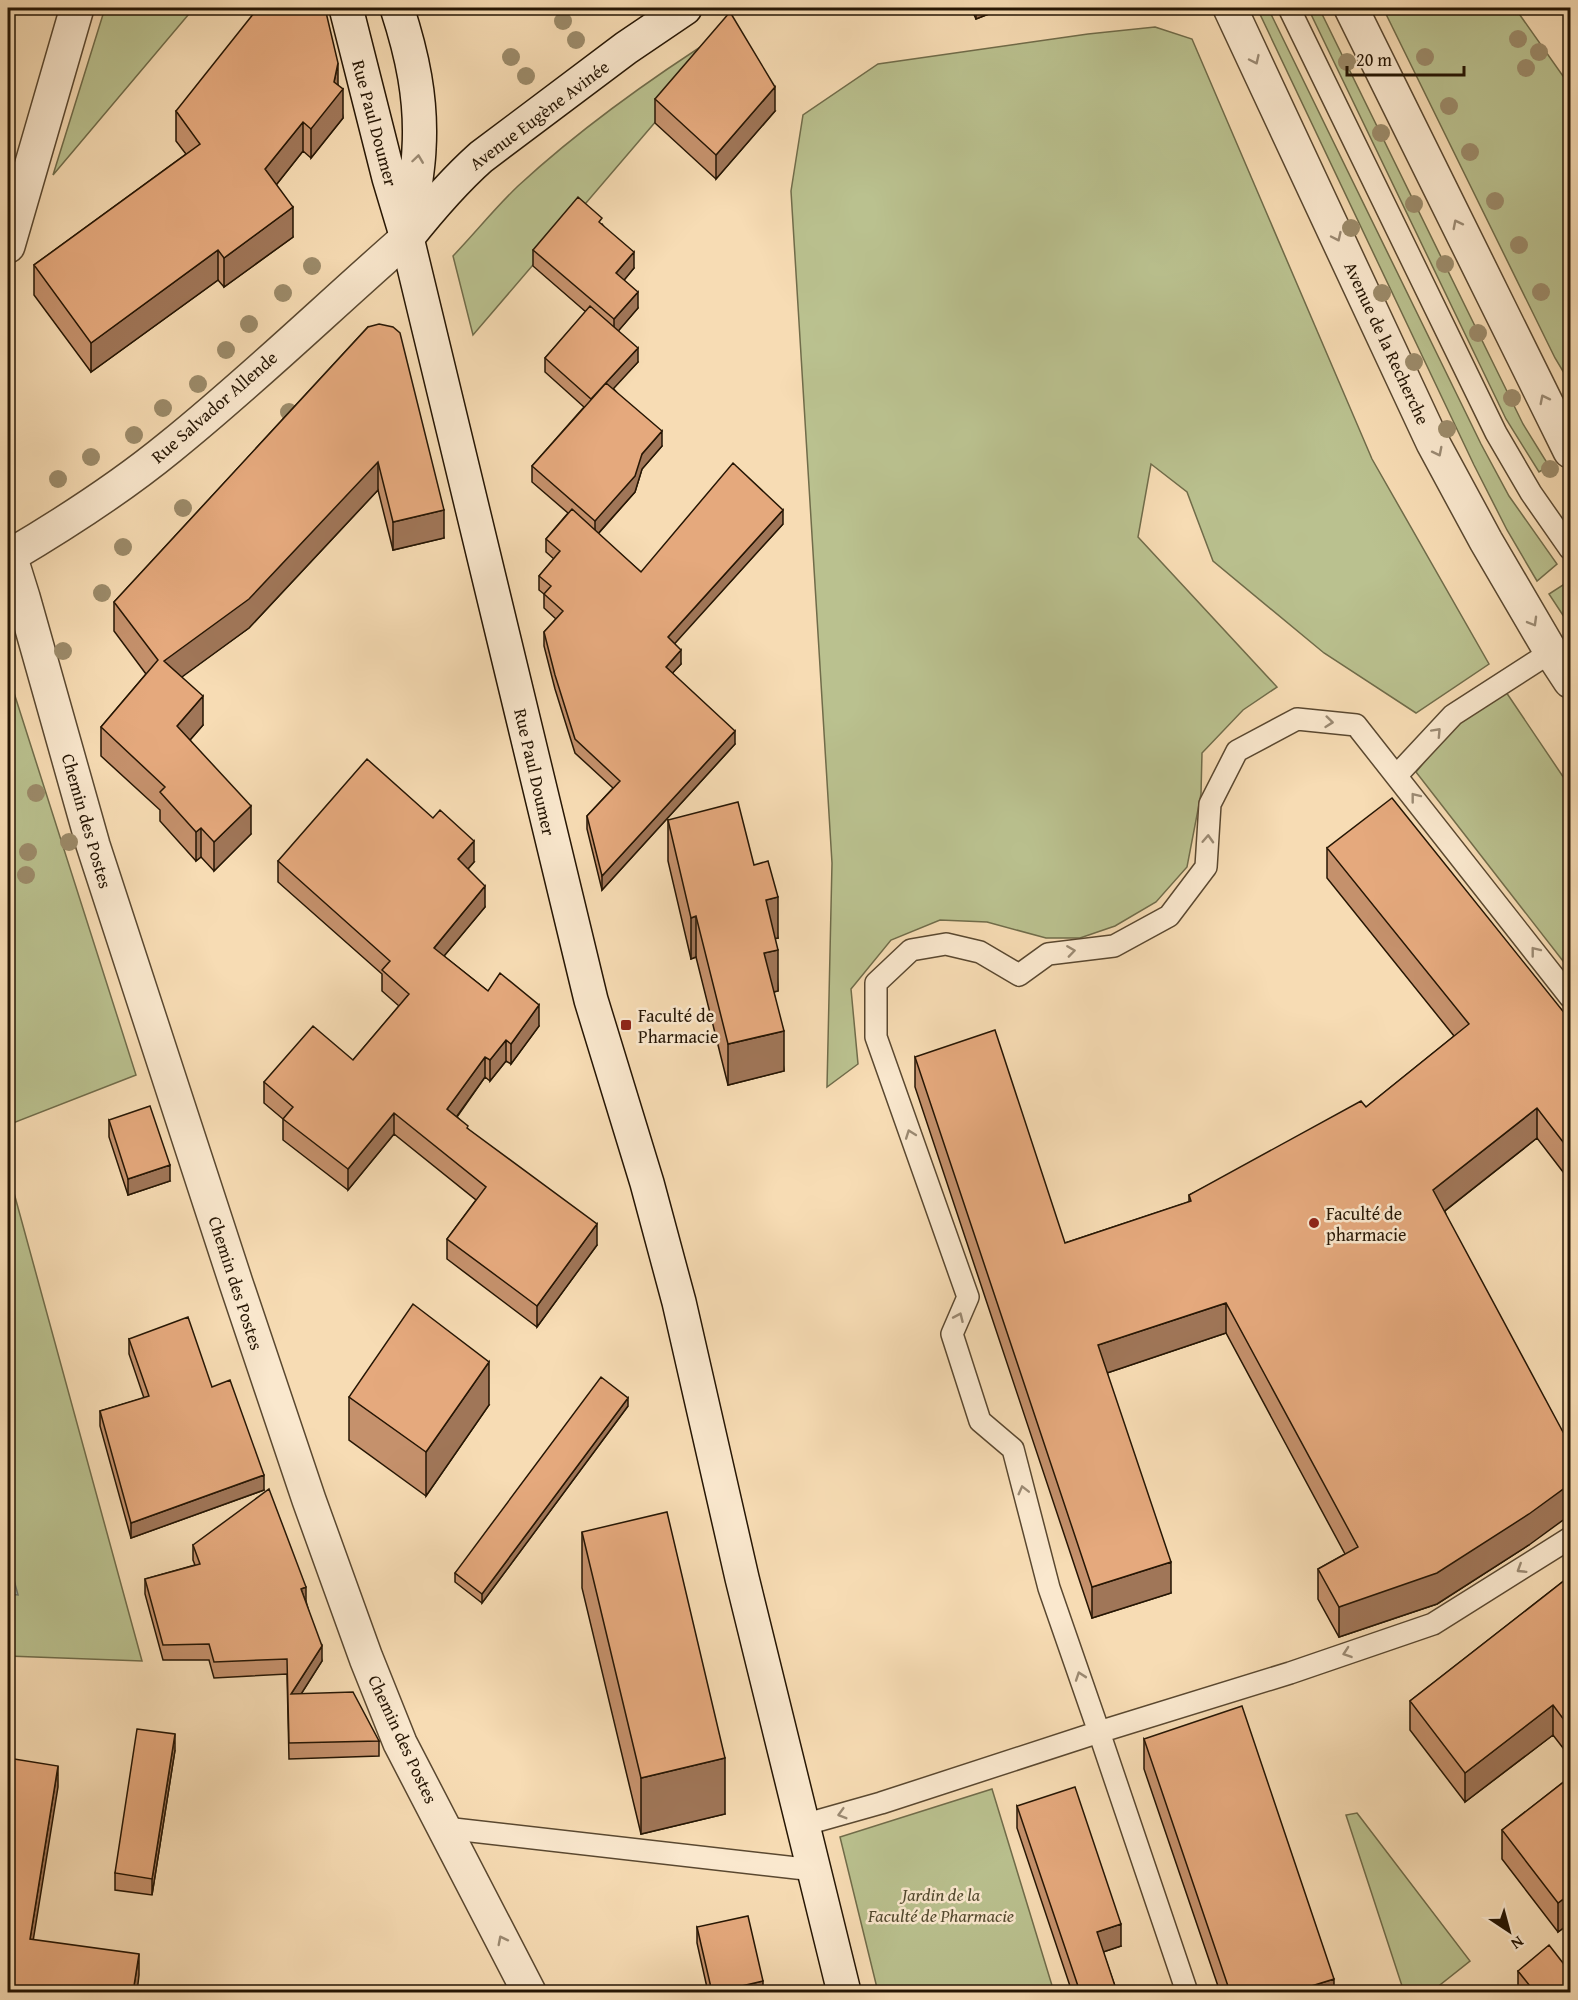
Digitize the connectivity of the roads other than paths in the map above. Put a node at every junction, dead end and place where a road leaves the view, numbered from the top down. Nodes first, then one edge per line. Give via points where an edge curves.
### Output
1 (77, 8) edge
2 (345, 8) edge
3 (397, 8) edge
4 (685, 8) edge
5 (1230, 8) edge
6 (1289, 8) edge
7 (1351, 8) edge
8 (407, 238) junction
9 (8, 246) edge
10 (1570, 451) edge
11 (1570, 549) edge
12 (8, 554) edge
13 (1561, 667) edge
14 (1397, 775) junction
15 (1570, 997) edge
16 (1570, 1538) edge
17 (1100, 1732) junction
18 (803, 1825) junction
19 (445, 1828) junction
20 (814, 1870) junction
21 (529, 1992) edge
22 (844, 1992) edge
23 (1187, 1992) edge

1 - 9 street
2 - 8 street, Rue Paul Doumer
8 -> 3 street, Rue Paul Doumer via 419,152 419,95
4 - 8 street, Avenue Eugène Avinée via 481,157 430,208
5 -> 13 street, Avenue de la Recherche via 1438,452
6 - 11 lane via 1496,433
10 -> 7 street
8 - 12 street, Rue Salvador Allende via 169,448 108,494
8 - 18 street, Rue Paul Doumer via 591,1000 679,1302
12 - 19 street, Chemin des Postes via 24,597 93,845 306,1489 379,1692 400,1743
14 -> 13 lane via 1454,715
15 -> 14 lane
17 -> 14 lane via 1049,1588 1013,1449 980,1421 952,1334 968,1297 876,1037 876,983 911,950 946,944 980,952 1019,975 1048,954 1114,946 1169,916 1206,867 1210,804 1237,752 1297,719 1356,725
16 -> 17 lane via 1433,1624
17 -> 18 lane
17 - 23 lane
18 - 20 street, Rue Paul Doumer
19 - 20 lane
21 -> 19 street, Chemin des Postes
20 - 22 street, Rue Paul Doumer

